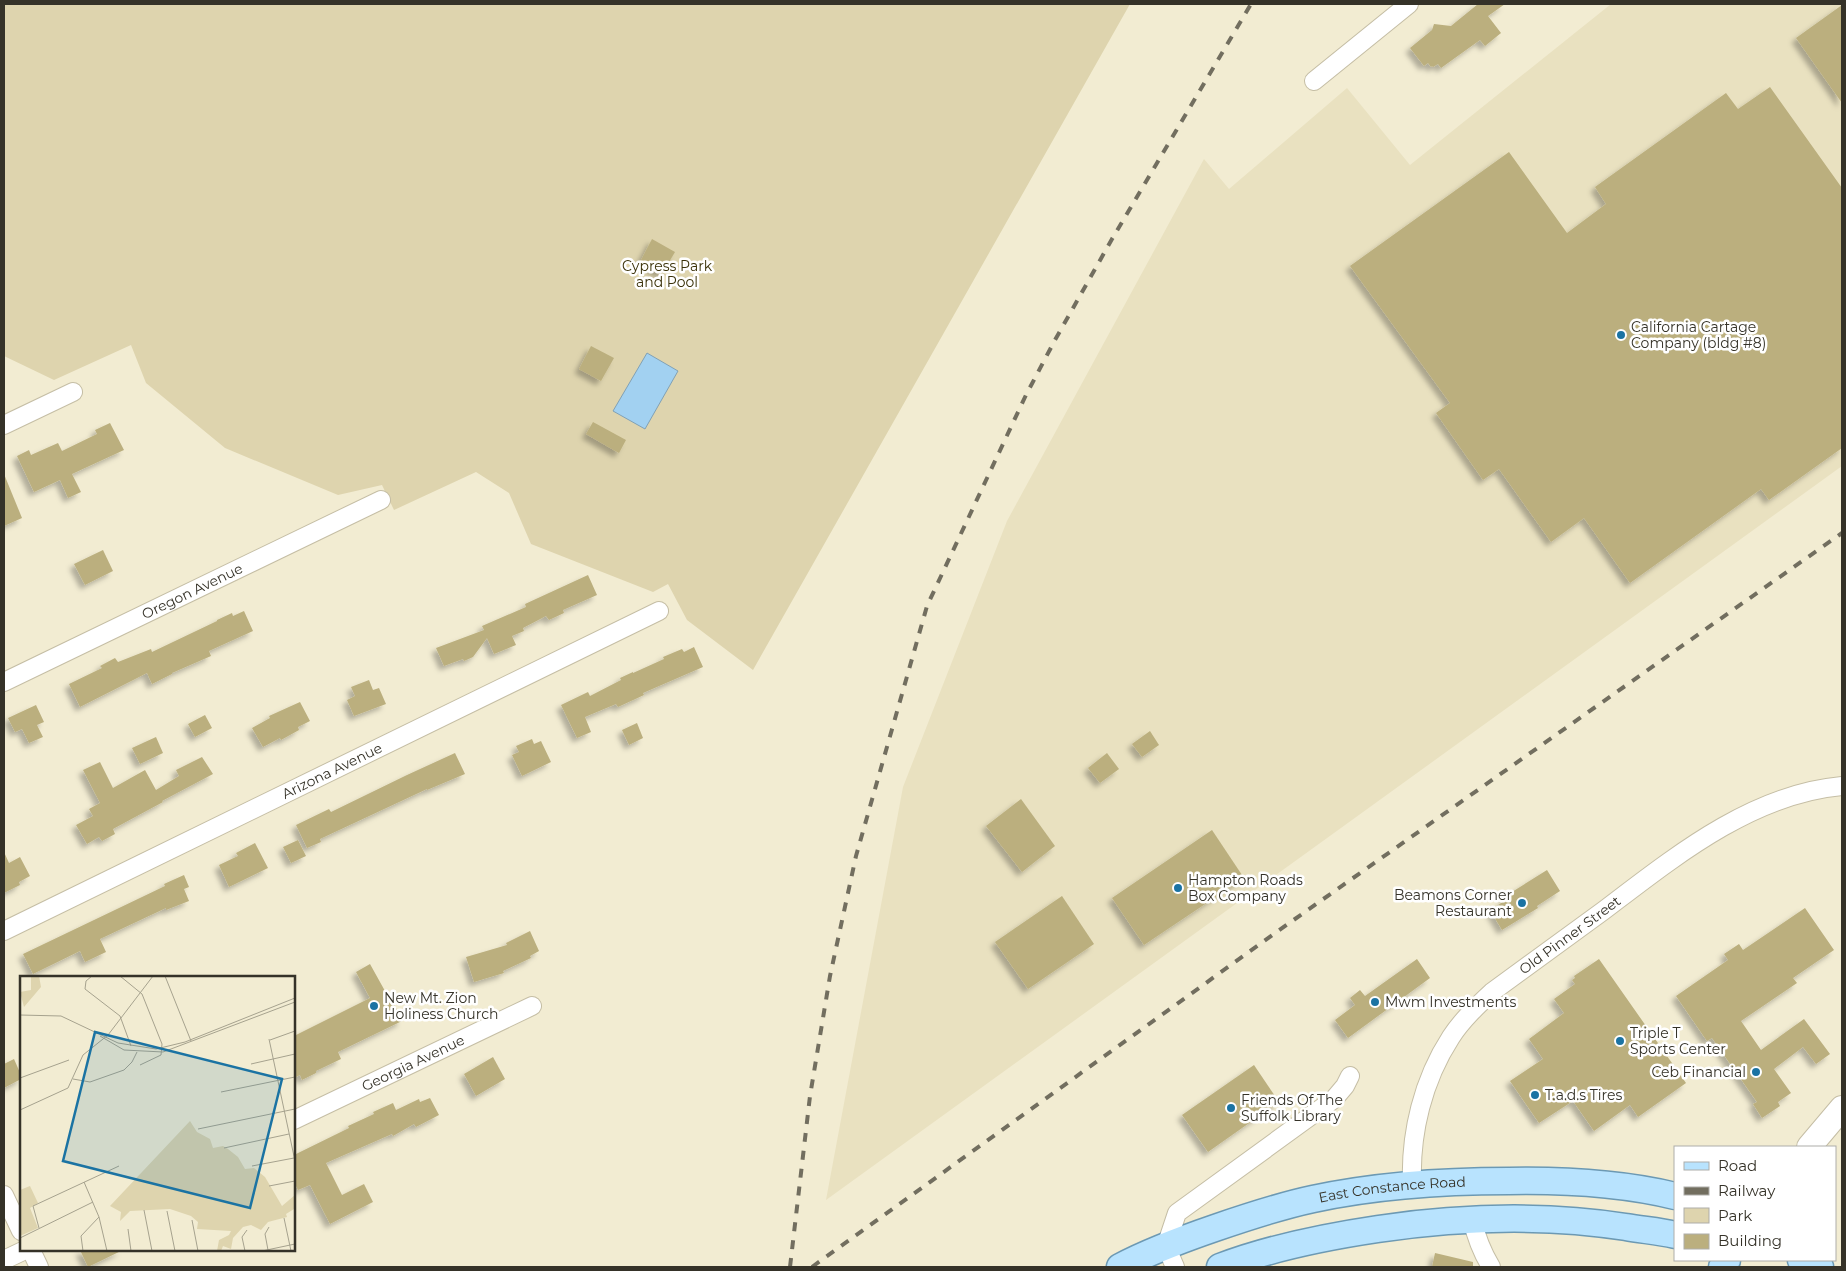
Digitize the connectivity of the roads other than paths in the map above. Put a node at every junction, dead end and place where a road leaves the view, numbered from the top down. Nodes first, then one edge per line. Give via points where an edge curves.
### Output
1 (1408, 4) edge
2 (1314, 81) dead end
3 (73, 392) dead end
4 (4, 425) edge
5 (381, 500) dead end
6 (659, 611) dead end
7 (4, 682) edge
8 (1842, 786) edge
9 (4, 931) edge
10 (532, 1006) dead end
11 (1350, 1076) dead end
12 (1842, 1108) edge
13 (295, 1120) edge
14 (1809, 1146) edge
15 (1412, 1184) junction
16 (4, 1195) edge
17 (1674, 1196) edge
18 (1472, 1219) junction
19 (20, 1229) edge
20 (1674, 1235) edge
21 (23, 1251) edge
22 (31, 1251) edge
23 (1171, 1257) edge
24 (4, 1260) edge
25 (1803, 1261) edge
26 (39, 1267) edge
27 (1120, 1267) edge
28 (1220, 1267) edge
29 (1491, 1267) edge
30 (1820, 1267) edge

1 - 2 street
3 - 4 street
5 - 7 street, Oregon Avenue
6 - 9 street, Arizona Avenue
8 - 15 street, Old Pinner Street via 1780,799 1732,822 1686,850 1492,992 1452,1036 1428,1081 1413,1148
10 - 13 street, Georgia Avenue
11 - 23 street via 1334,1099 1177,1214
12 - 14 main road
15 - 17 main road, East Constance Road via 1531,1180 1578,1182
15 - 23 main road, East Constance Road via 1313,1199 1260,1213
16 - 19 street
18 - 20 main road via 1546,1219
18 - 28 main road via 1348,1233 1286,1246
18 - 29 street
21 - 24 street
22 - 26 street
23 - 27 main road, East Constance Road
25 - 30 main road

